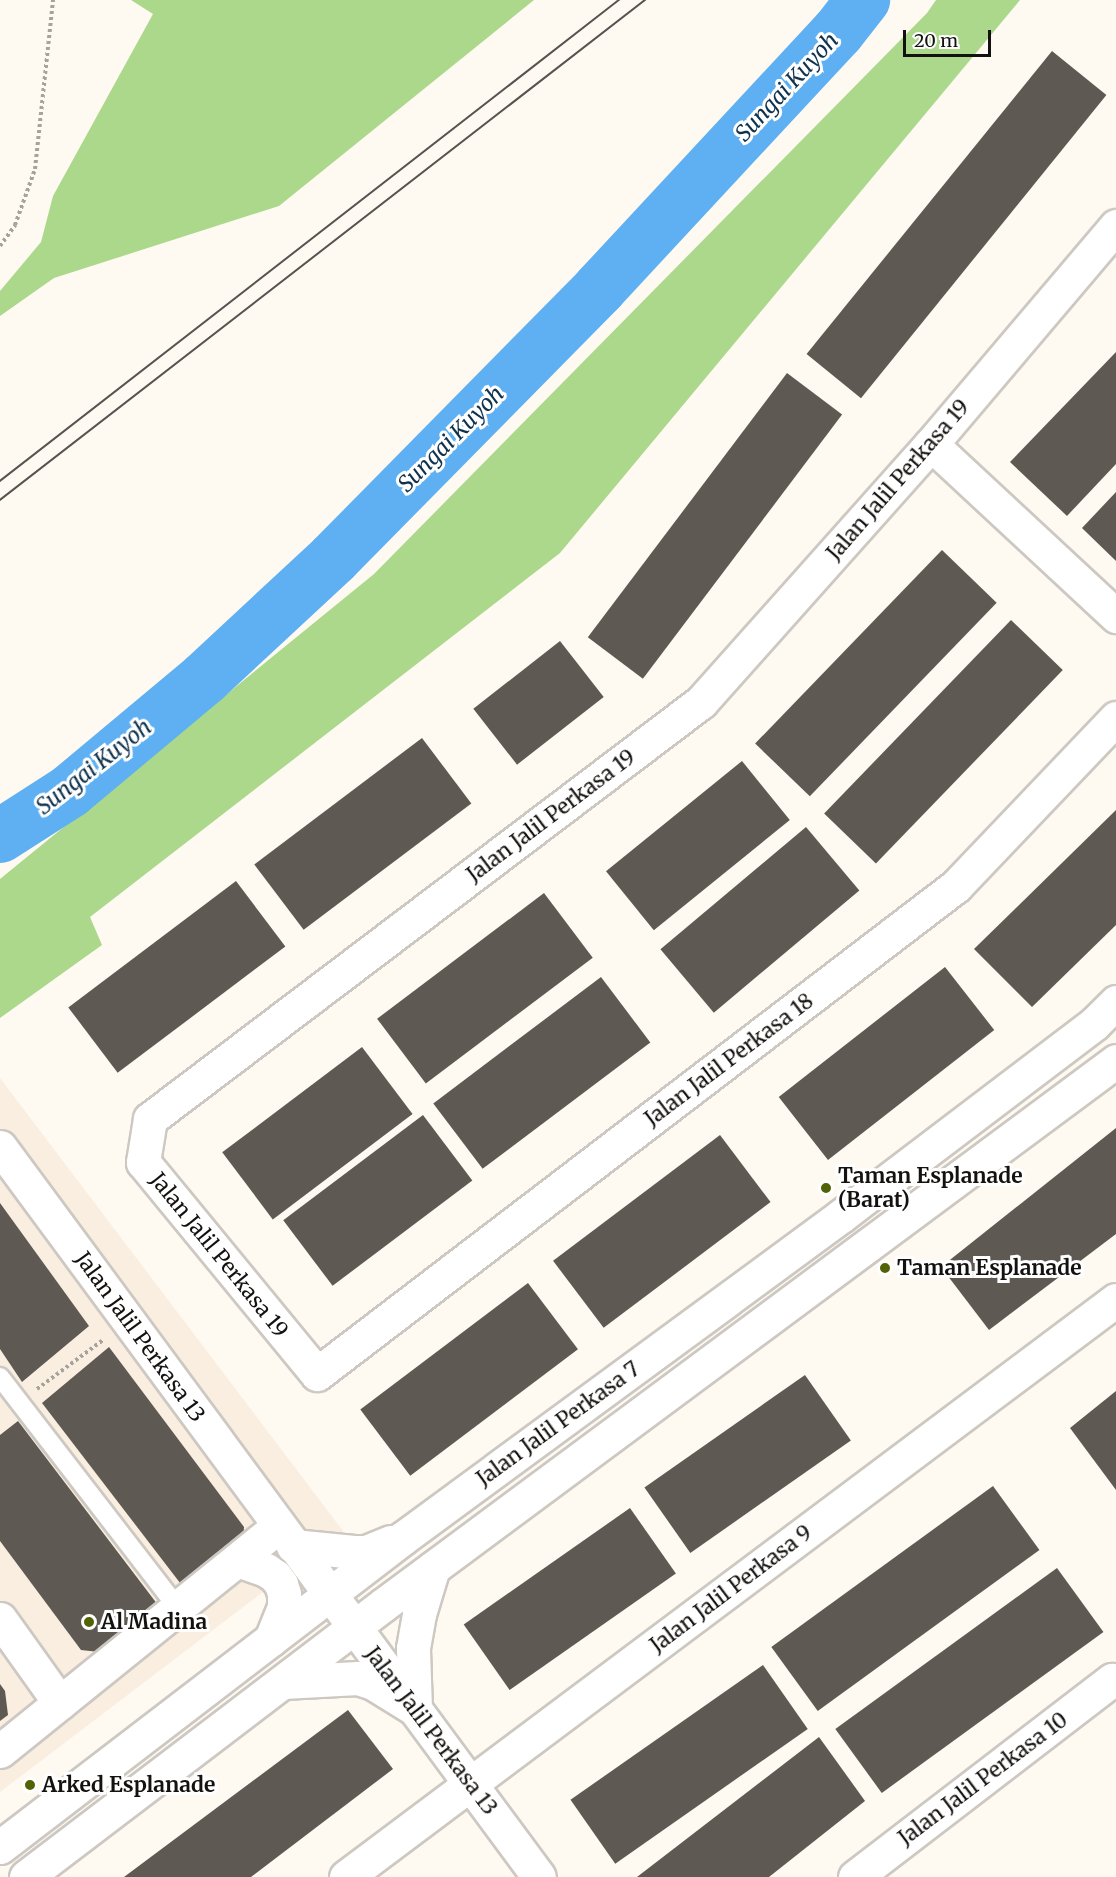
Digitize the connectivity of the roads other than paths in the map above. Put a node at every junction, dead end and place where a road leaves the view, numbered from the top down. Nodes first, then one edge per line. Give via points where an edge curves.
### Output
1 (1116, 226) edge
2 (931, 444) junction
3 (1116, 616) edge
4 (1116, 718) edge
5 (1116, 1002) edge
6 (1116, 1061) edge
7 (0, 1147) edge
8 (1116, 1300) edge
9 (317, 1374) joint
10 (0, 1377) edge
11 (286, 1536) junction
12 (403, 1538) junction
13 (237, 1560) junction
14 (433, 1568) junction
15 (330, 1594) junction
16 (178, 1608) junction
17 (0, 1619) edge
18 (354, 1627) junction
19 (271, 1640) junction
20 (1112, 1680) dead end
21 (282, 1682) junction
22 (60, 1703) junction
23 (415, 1709) junction
24 (0, 1751) edge
25 (470, 1784) junction
26 (0, 1847) edge
27 (26, 1877) edge
28 (346, 1877) edge
29 (539, 1877) edge
30 (855, 1877) edge

1 - 2 street, Jalan Jalil Perkasa 19
2 - 3 street
2 - 9 street, Jalan Jalil Perkasa 19 via 701,702 150,1119 143,1162
4 - 9 street, Jalan Jalil Perkasa 18 via 956,886
5 - 12 street, Jalan Jalil Perkasa 7 via 1094,1024 841,1216
6 - 14 street, Jalan Jalil Perkasa 7
7 - 11 street, Jalan Jalil Perkasa 13
8 - 25 street, Jalan Jalil Perkasa 9
10 - 16 lane
11 - 12 street via 354,1552 366,1552
11 - 13 street
11 - 15 street, Jalan Jalil Perkasa 13
12 - 15 street, Jalan Jalil Perkasa 7
13 - 16 street
13 - 19 street via 266,1570 281,1584 284,1607
14 - 18 street, Jalan Jalil Perkasa 7
14 - 23 street via 413,1648
15 - 18 street, Jalan Jalil Perkasa 13
15 - 19 street, Jalan Jalil Perkasa 7
16 - 22 street
17 - 22 street
18 - 21 street, Jalan Jalil Perkasa 7
18 - 23 street, Jalan Jalil Perkasa 13
19 - 26 street, Jalan Jalil Perkasa 7
20 - 30 street, Jalan Jalil Perkasa 10
21 - 23 street via 358,1678
21 - 27 street, Jalan Jalil Perkasa 7
22 - 24 street
23 - 25 street, Jalan Jalil Perkasa 13
25 - 28 street, Jalan Jalil Perkasa 9
25 - 29 street, Jalan Jalil Perkasa 13

